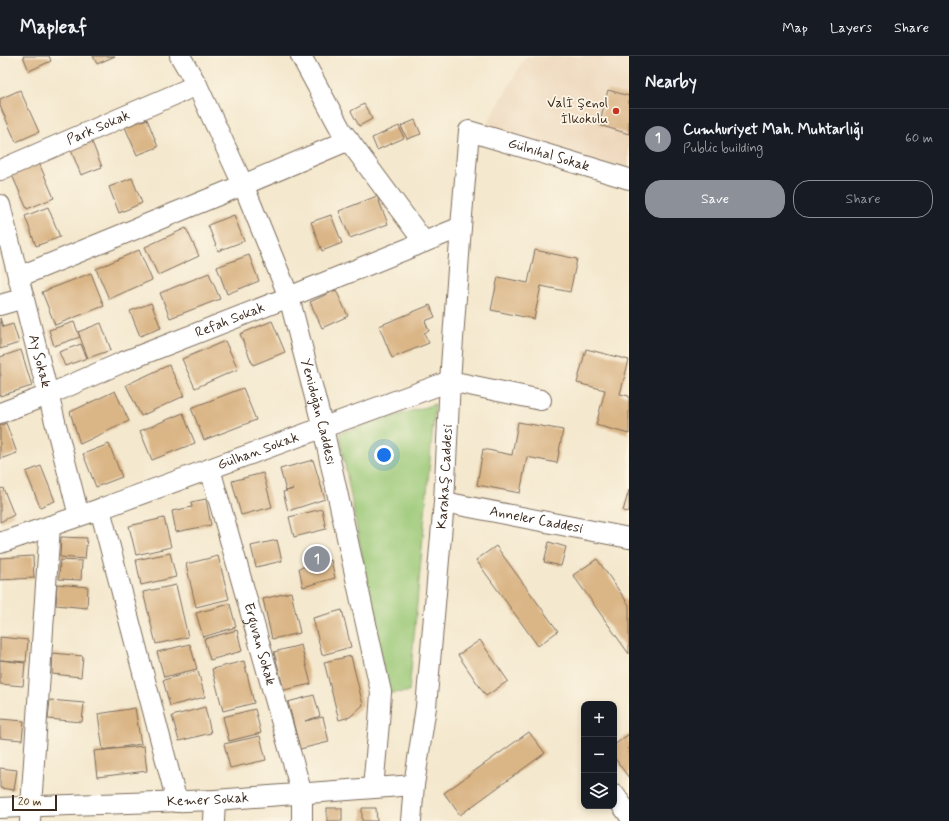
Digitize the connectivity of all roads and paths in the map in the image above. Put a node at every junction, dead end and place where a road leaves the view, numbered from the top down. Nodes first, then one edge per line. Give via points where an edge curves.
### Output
1 (180, 56) edge
2 (301, 56) edge
3 (197, 85) junction
4 (469, 131) joint
5 (348, 140) junction
6 (0, 170) edge
7 (629, 179) edge
8 (243, 185) junction
9 (0, 205) edge
10 (461, 227) junction
11 (424, 242) junction
12 (18, 277) junction
13 (289, 297) junction
14 (24, 298) junction
15 (0, 305) edge
16 (450, 381) junction
17 (48, 395) junction
18 (541, 400) dead end
19 (0, 413) edge
20 (323, 428) junction
21 (210, 469) junction
22 (444, 502) junction
23 (100, 509) junction
24 (79, 516) junction
25 (50, 526) junction
26 (629, 538) edge
27 (0, 543) edge
28 (414, 784) junction
29 (373, 788) junction
30 (302, 794) junction
31 (617, 798) edge
32 (215, 800) junction
33 (177, 802) junction
34 (0, 808) edge
35 (127, 812) edge
36 (30, 814) edge
37 (629, 815) edge
38 (214, 821) edge
39 (302, 821) edge
40 (411, 821) edge

1 - 3 street, Yenidoğan Caddesi
2 - 5 street
3 - 6 street, Park Sokak
3 - 8 street, Yenidoğan Caddesi
4 - 7 street, Gülnihal Sokak
4 - 10 street, Karakaş Caddesi
5 - 8 street
5 - 11 street
8 - 12 street
8 - 13 street, Yenidoğan Caddesi
9 - 12 street, Ay Sokak
10 - 11 street, Refah Sokak
10 - 16 street, Karakaş Caddesi
11 - 13 street, Refah Sokak
12 - 14 street, Ay Sokak
13 - 17 street, Refah Sokak via 122,362
13 - 20 street, Yenidoğan Caddesi
14 - 15 street
14 - 17 street, Ay Sokak
16 - 18 street
16 - 20 street, Gülhan Sokak
16 - 22 street, Karakaş Caddesi
17 - 19 street, Refah Sokak
17 - 24 street, Ay Sokak
20 - 21 street, Gülhan Sokak
20 - 29 street, Yenidoğan Caddesi via 381,692
21 - 23 street, Gülhan Sokak
21 - 30 street, Erguvan Sokak
22 - 26 street, Anneler Caddesi
22 - 28 street, Karakaş Caddesi via 426,707
23 - 24 street, Gülhan Sokak
23 - 33 street
24 - 25 street, Gülhan Sokak
25 - 27 street, Gülhan Sokak
25 - 36 street
28 - 29 street, Kemer Sokak
28 - 40 street, Karakaş Caddesi
29 - 30 street, Kemer Sokak
30 - 32 street, Kemer Sokak
30 - 39 street, Erguvan Sokak
31 - 37 street
32 - 33 street, Kemer Sokak
32 - 38 street
33 - 35 street, Kemer Sokak
34 - 36 street, Kemer Sokak
35 - 36 street, Kemer Sokak

